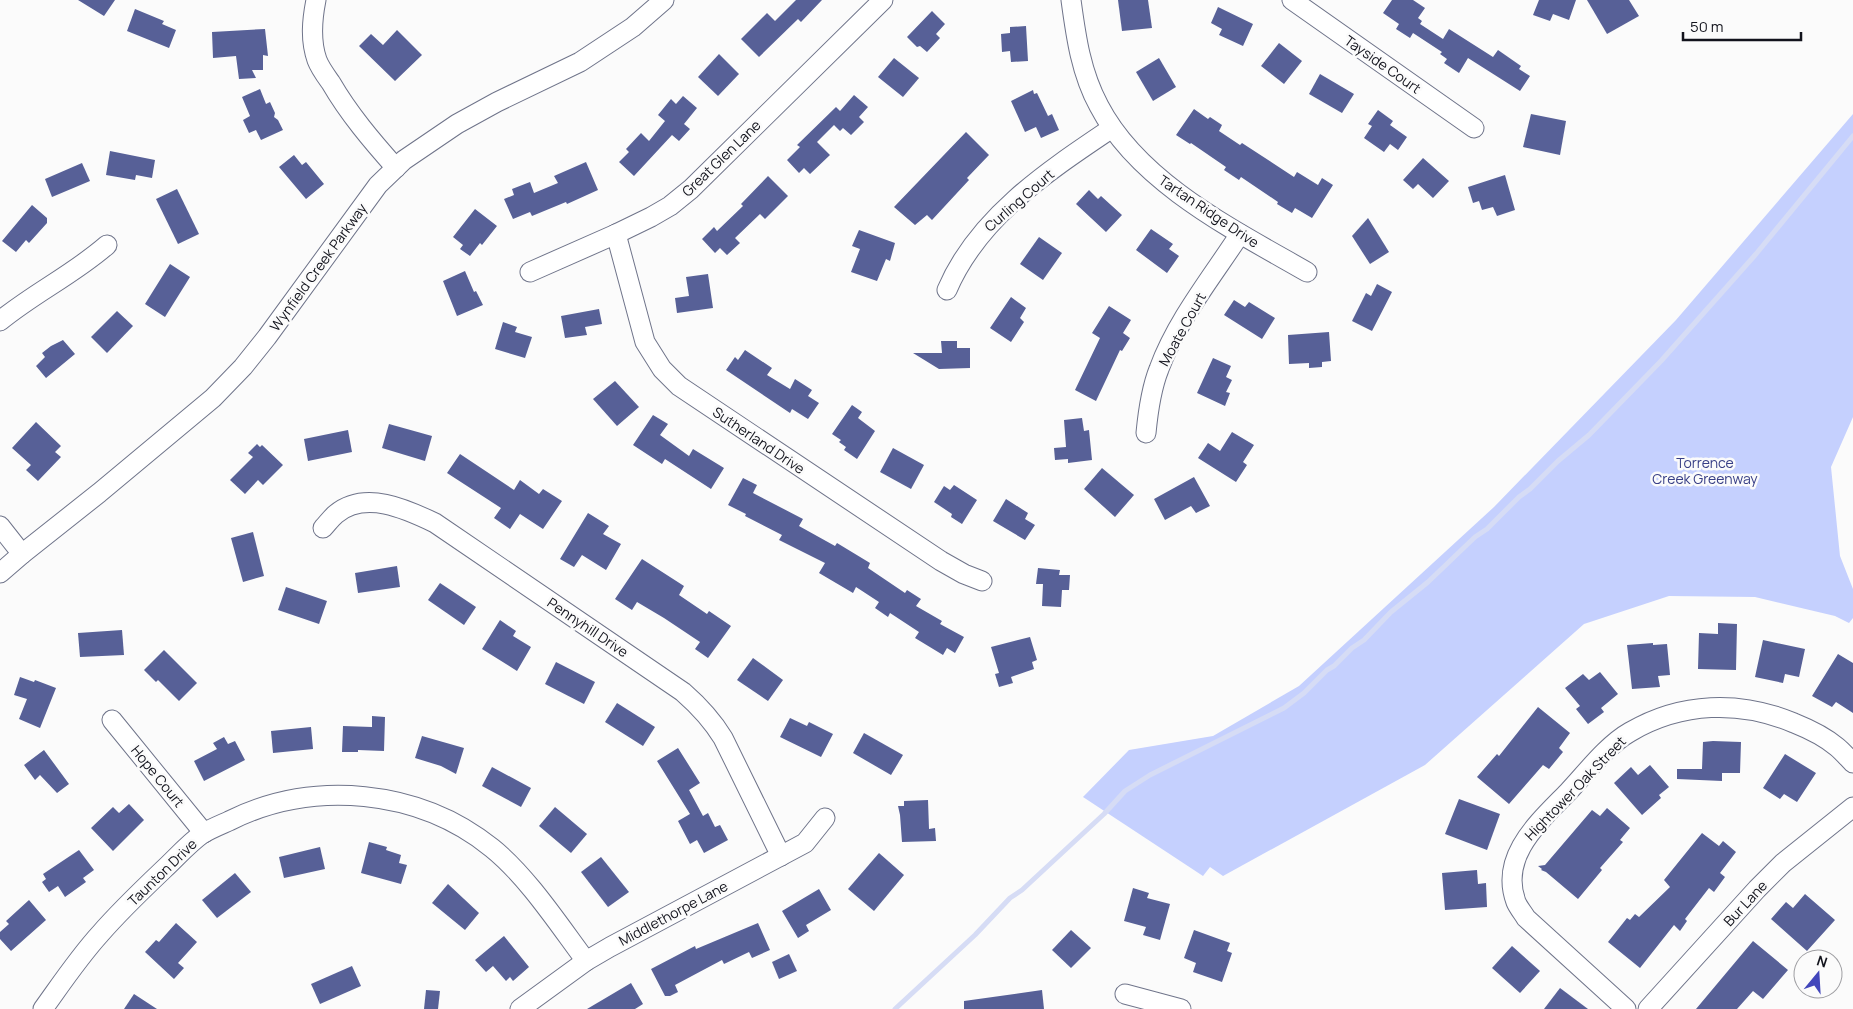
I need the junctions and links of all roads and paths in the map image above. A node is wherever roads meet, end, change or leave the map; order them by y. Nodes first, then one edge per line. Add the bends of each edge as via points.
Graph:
1 (312, 0) edge
2 (316, 0) edge
3 (664, 0) edge
4 (883, 0) edge
5 (1071, 0) edge
6 (1292, 0) edge
7 (1112, 128) junction
8 (1474, 128) dead end
9 (396, 168) junction
10 (616, 234) junction
11 (1240, 234) junction
12 (107, 245) dead end
13 (530, 272) dead end
14 (1307, 272) dead end
15 (947, 290) dead end
16 (0, 321) edge
17 (1146, 433) dead end
18 (0, 526) edge
19 (323, 528) dead end
20 (22, 554) junction
21 (0, 573) edge
22 (982, 581) dead end
23 (112, 720) dead end
24 (1853, 763) edge
25 (1853, 807) edge
26 (825, 818) dead end
27 (204, 833) junction
28 (782, 856) junction
29 (586, 961) junction
30 (1125, 994) dead end
31 (43, 1009) edge
32 (520, 1009) edge
33 (1181, 1009) edge
34 (1626, 1009) edge
35 (1648, 1009) edge

1 - 2 street
2 - 9 street via 312,36 317,61 369,138
3 - 9 street, Wynfield Creek Parkway via 608,45 557,75 457,124
4 - 10 street, Great Glen Lane via 691,189 670,206
5 - 7 street, Tartan Ridge Drive via 1077,48 1098,105
6 - 8 street, Tayside Court
7 - 11 street, Tartan Ridge Drive via 1155,175
7 - 15 street, Curling Court via 1027,189 991,222 955,271
9 - 20 street, Wynfield Creek Parkway via 378,185 243,368 213,398
10 - 13 street, Great Glen Lane
10 - 22 street, Sutherland Drive via 645,342 662,370 679,386 941,561
11 - 14 street, Tartan Ridge Drive
11 - 17 street, Moate Court via 1181,324 1159,369
12 - 16 street
18 - 20 street
19 - 28 street, Pennyhill Drive via 345,508 360,504 394,506 412,512 443,529 683,692 715,724
20 - 21 street, Wynfield Creek Parkway
23 - 27 street, Hope Court
24 - 34 street, Hightower Oak Street via 1812,730 1781,717 1753,709 1689,709 1656,719 1629,733 1606,752 1536,825 1514,861 1512,882 1516,902 1526,918
25 - 35 street, Bur Lane via 1783,863
26 - 28 street, Middlethorpe Lane via 805,842
27 - 29 street, Taunton Drive via 270,804 326,795 386,800 426,811 493,848 515,869
27 - 31 street, Taunton Drive via 99,934
28 - 29 street, Middlethorpe Lane
29 - 32 street, Middlethorpe Lane
30 - 33 street

